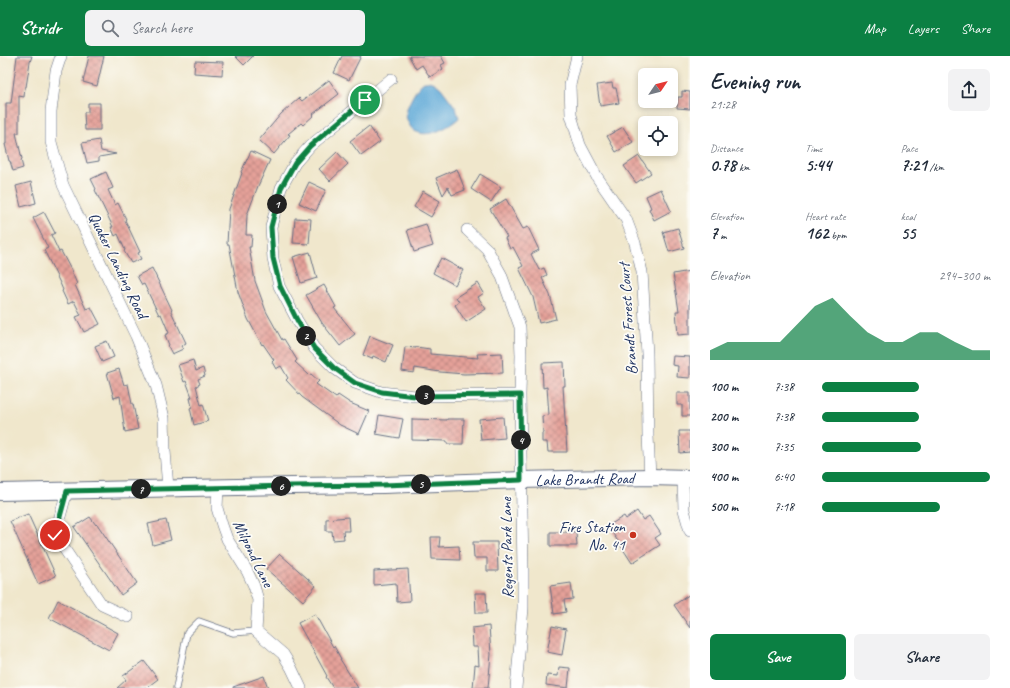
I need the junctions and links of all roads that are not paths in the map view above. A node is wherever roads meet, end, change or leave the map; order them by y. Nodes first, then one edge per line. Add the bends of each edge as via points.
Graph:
1 (61, 56) edge
2 (577, 56) edge
3 (391, 79) dead end
4 (467, 230) dead end
5 (520, 395) junction
6 (650, 477) junction
7 (686, 478) edge
8 (521, 480) junction
9 (168, 488) junction
10 (218, 488) junction
11 (67, 491) junction
12 (0, 492) edge
13 (690, 531) edge
14 (128, 617) dead end
15 (256, 631) junction
16 (176, 688) edge
17 (301, 688) edge
18 (516, 688) edge

1 - 9 street, Quaker Landing Road via 56,71 51,111 51,142 63,185 136,336 156,385 164,418
2 - 6 street, Brandt Forest Court via 570,85 571,115 580,145 597,177 626,219 642,272
3 - 5 street via 310,146 295,163 281,188 271,227 273,258 280,286 314,348 334,368 355,383 382,392 415,396
4 - 5 street, Regents Park Lane via 487,249 501,274 520,327
5 - 8 street, Regents Park Lane
6 - 7 street, Lake Brandt Road
6 - 8 street, Lake Brandt Road
7 - 13 street via 684,510
8 - 10 street, Lake Brandt Road
8 - 18 street, Regents Park Lane via 523,608
9 - 10 street, Lake Brandt Road
9 - 11 street, Lake Brandt Road
10 - 15 street, Milpond Lane via 217,508 222,525 227,539 247,570 258,600
11 - 12 street, Lake Brandt Road
11 - 14 street via 55,535 102,605
15 - 16 lane via 233,633 199,621 187,633
15 - 17 street via 283,654

